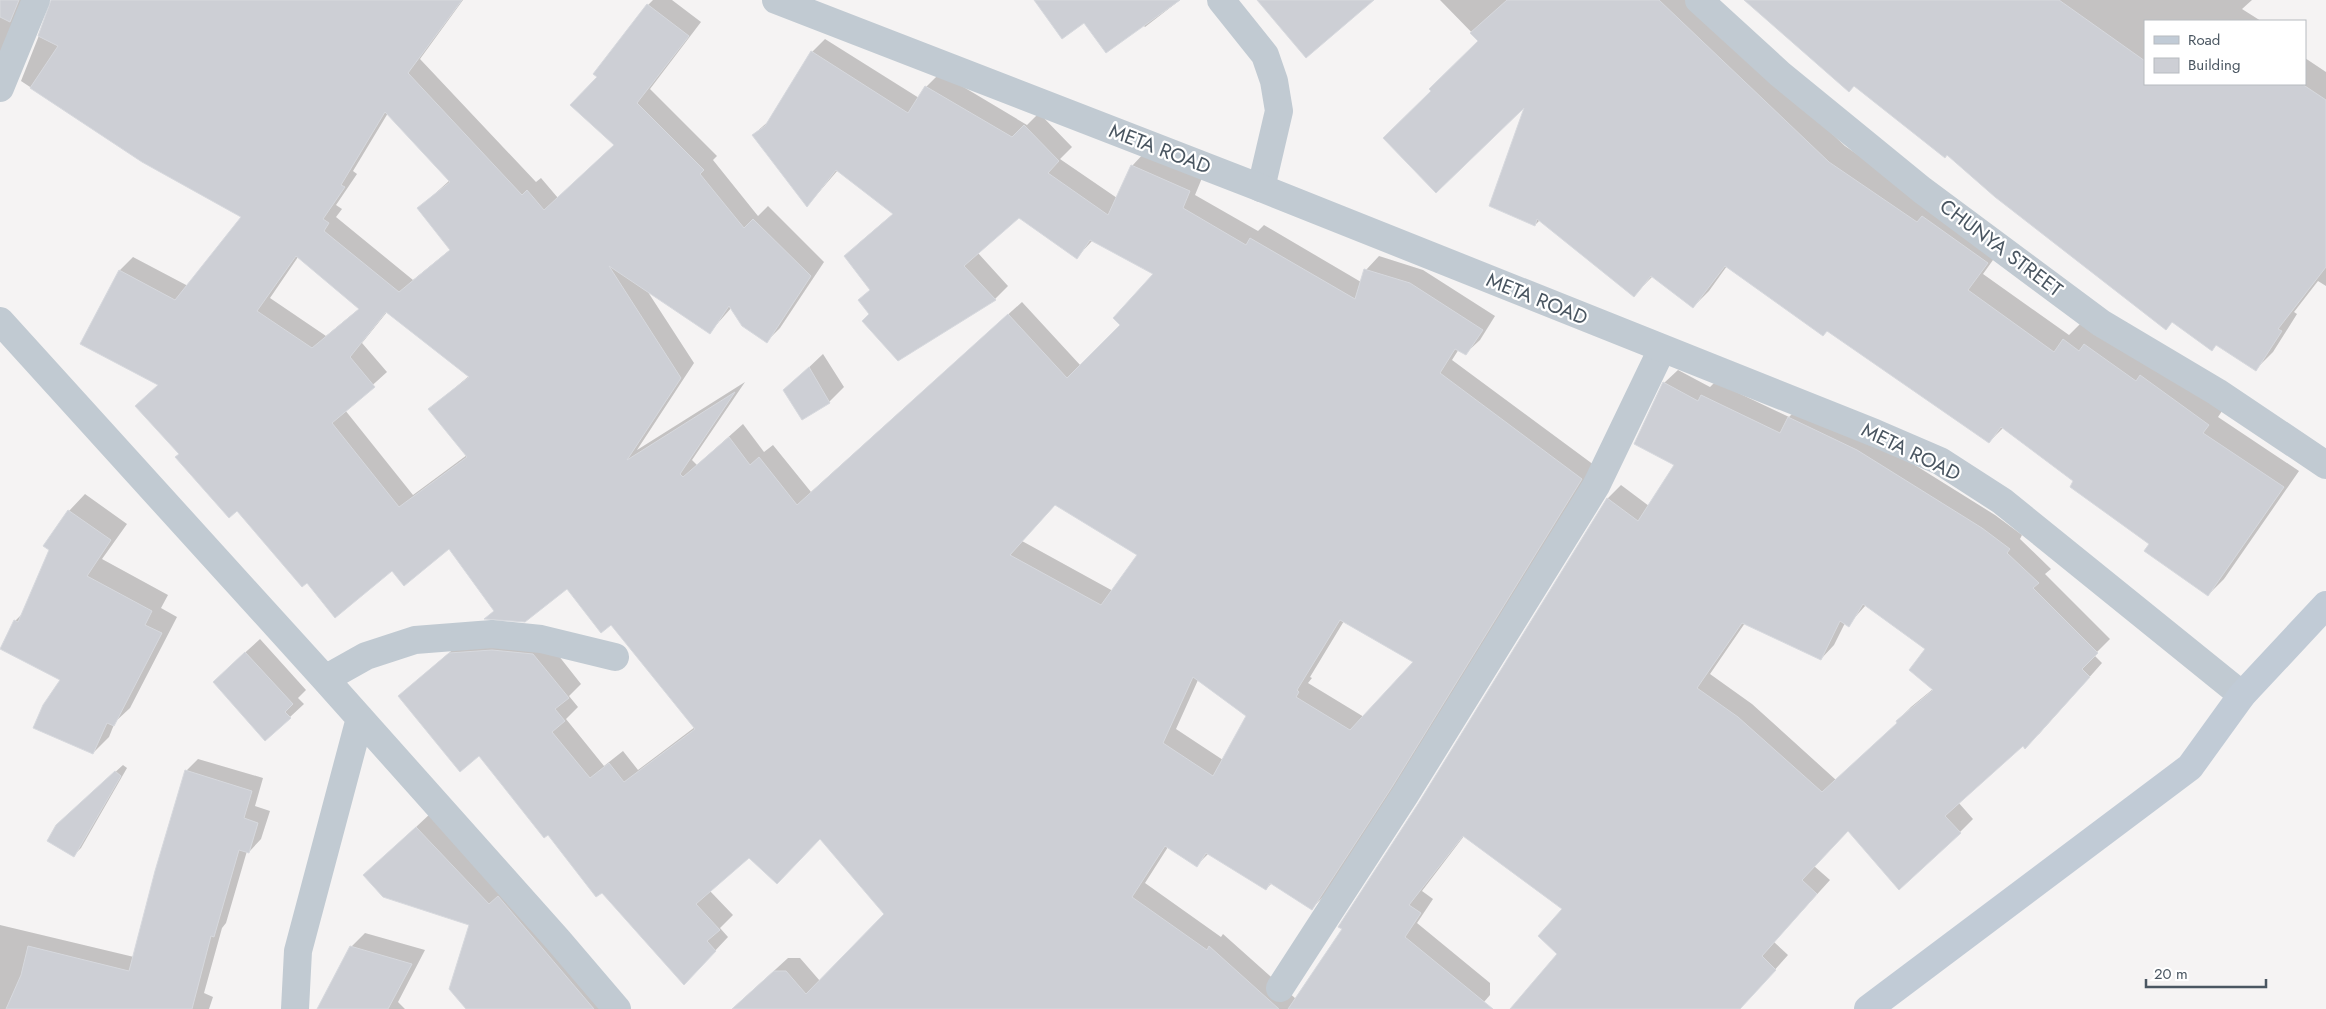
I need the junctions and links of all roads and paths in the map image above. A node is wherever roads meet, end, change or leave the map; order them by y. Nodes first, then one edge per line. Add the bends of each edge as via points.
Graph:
1 (36, 0) edge
2 (776, 0) edge
3 (1221, 0) edge
4 (1699, 0) edge
5 (0, 88) edge
6 (1261, 188) junction
7 (0, 320) edge
8 (1662, 349) junction
9 (2326, 465) edge
10 (2326, 605) edge
11 (615, 657) dead end
12 (325, 679) junction
13 (2242, 695) junction
14 (360, 718) junction
15 (1280, 988) dead end
16 (295, 1009) edge
17 (617, 1009) edge
18 (1868, 1009) edge

1 - 5 street
2 - 6 street, META ROAD
3 - 6 street via 1265,55 1274,81 1279,111
4 - 9 street, CHUNYA STREET via 1780,74 1914,184 2101,323 2217,392
6 - 8 street, META ROAD
7 - 12 street
8 - 13 street, META ROAD via 1940,461 2002,500
8 - 15 street via 1596,486
10 - 13 main road
11 - 12 street via 541,639 492,634 415,640 366,656
12 - 14 street
13 - 18 main road via 2190,767
14 - 16 street via 298,951
14 - 17 street

